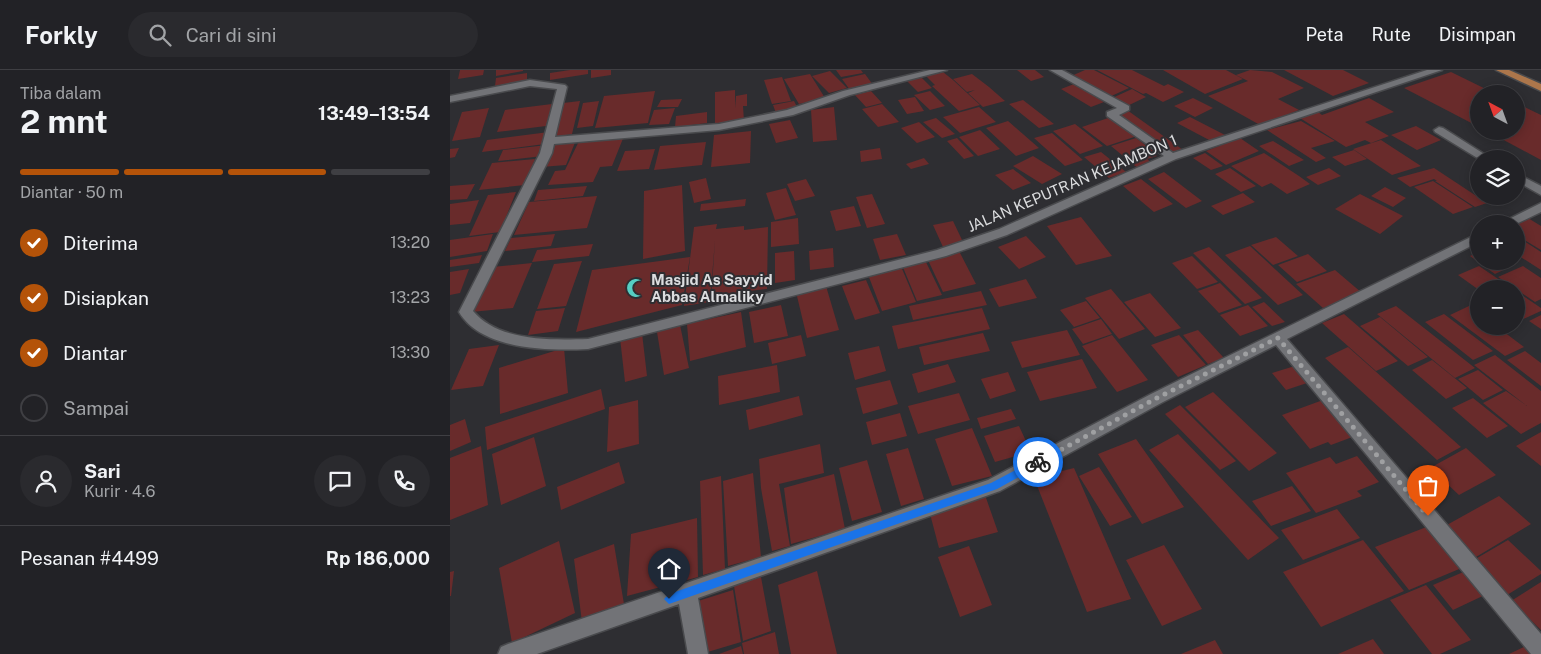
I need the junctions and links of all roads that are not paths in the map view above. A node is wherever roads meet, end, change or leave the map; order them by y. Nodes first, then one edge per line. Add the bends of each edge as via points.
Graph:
1 (530, 70) edge
2 (942, 70) edge
3 (1055, 70) edge
4 (1437, 70) edge
5 (1501, 70) edge
6 (530, 83) junction
7 (1541, 88) edge
8 (450, 99) edge
9 (1439, 130) dead end
10 (549, 141) junction
11 (1472, 150) edge
12 (1172, 157) junction
13 (1525, 181) edge
14 (1541, 191) edge
15 (1541, 207) edge
16 (1524, 215) edge
17 (1470, 242) edge
18 (1278, 338) junction
19 (687, 592) junction
20 (1541, 650) edge
21 (508, 654) edge
22 (698, 654) edge

1 - 6 street
2 - 10 street via 847,93 789,113 719,126
3 - 12 street via 1124,108 1111,114
4 - 12 street, JALAN KEPUTRAN KEJAMBON 1
5 - 7 main road
6 - 8 street
6 - 10 street, JALAN KEPUTRAN KEJAMBON 1 via 561,92
9 - 11 street
10 - 12 street, JALAN KEPUTRAN KEJAMBON 1 via 546,153 466,312 476,326 514,339 560,346 588,344 941,253 1003,232
13 - 14 street
15 - 16 street
17 - 18 street
18 - 19 street via 1157,398 994,486
18 - 20 street
19 - 21 street
19 - 22 street

